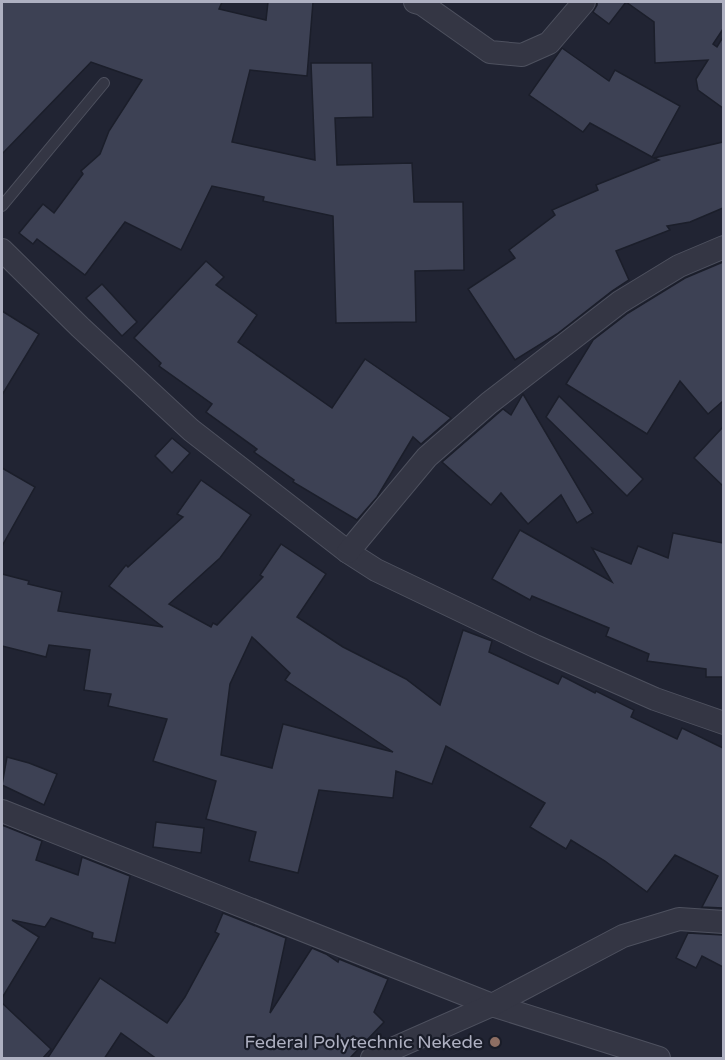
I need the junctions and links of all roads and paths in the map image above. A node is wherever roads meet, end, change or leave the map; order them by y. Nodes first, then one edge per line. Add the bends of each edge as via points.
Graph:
1 (415, 2) edge
2 (584, 2) edge
3 (104, 83) dead end
4 (2, 206) edge
5 (723, 247) edge
6 (2, 249) edge
7 (348, 552) junction
8 (723, 723) edge
9 (2, 811) edge
10 (723, 922) edge
11 (492, 1005) junction
12 (372, 1059) edge
13 (659, 1059) edge

1 - 2 street via 490,52 522,55 549,43
3 - 4 lane
5 - 7 street via 679,266 620,302 489,403 427,457
6 - 7 street via 191,430
7 - 8 street via 376,570 535,646 655,699
9 - 11 street
10 - 11 street via 679,919 623,936
11 - 12 street
11 - 13 street

